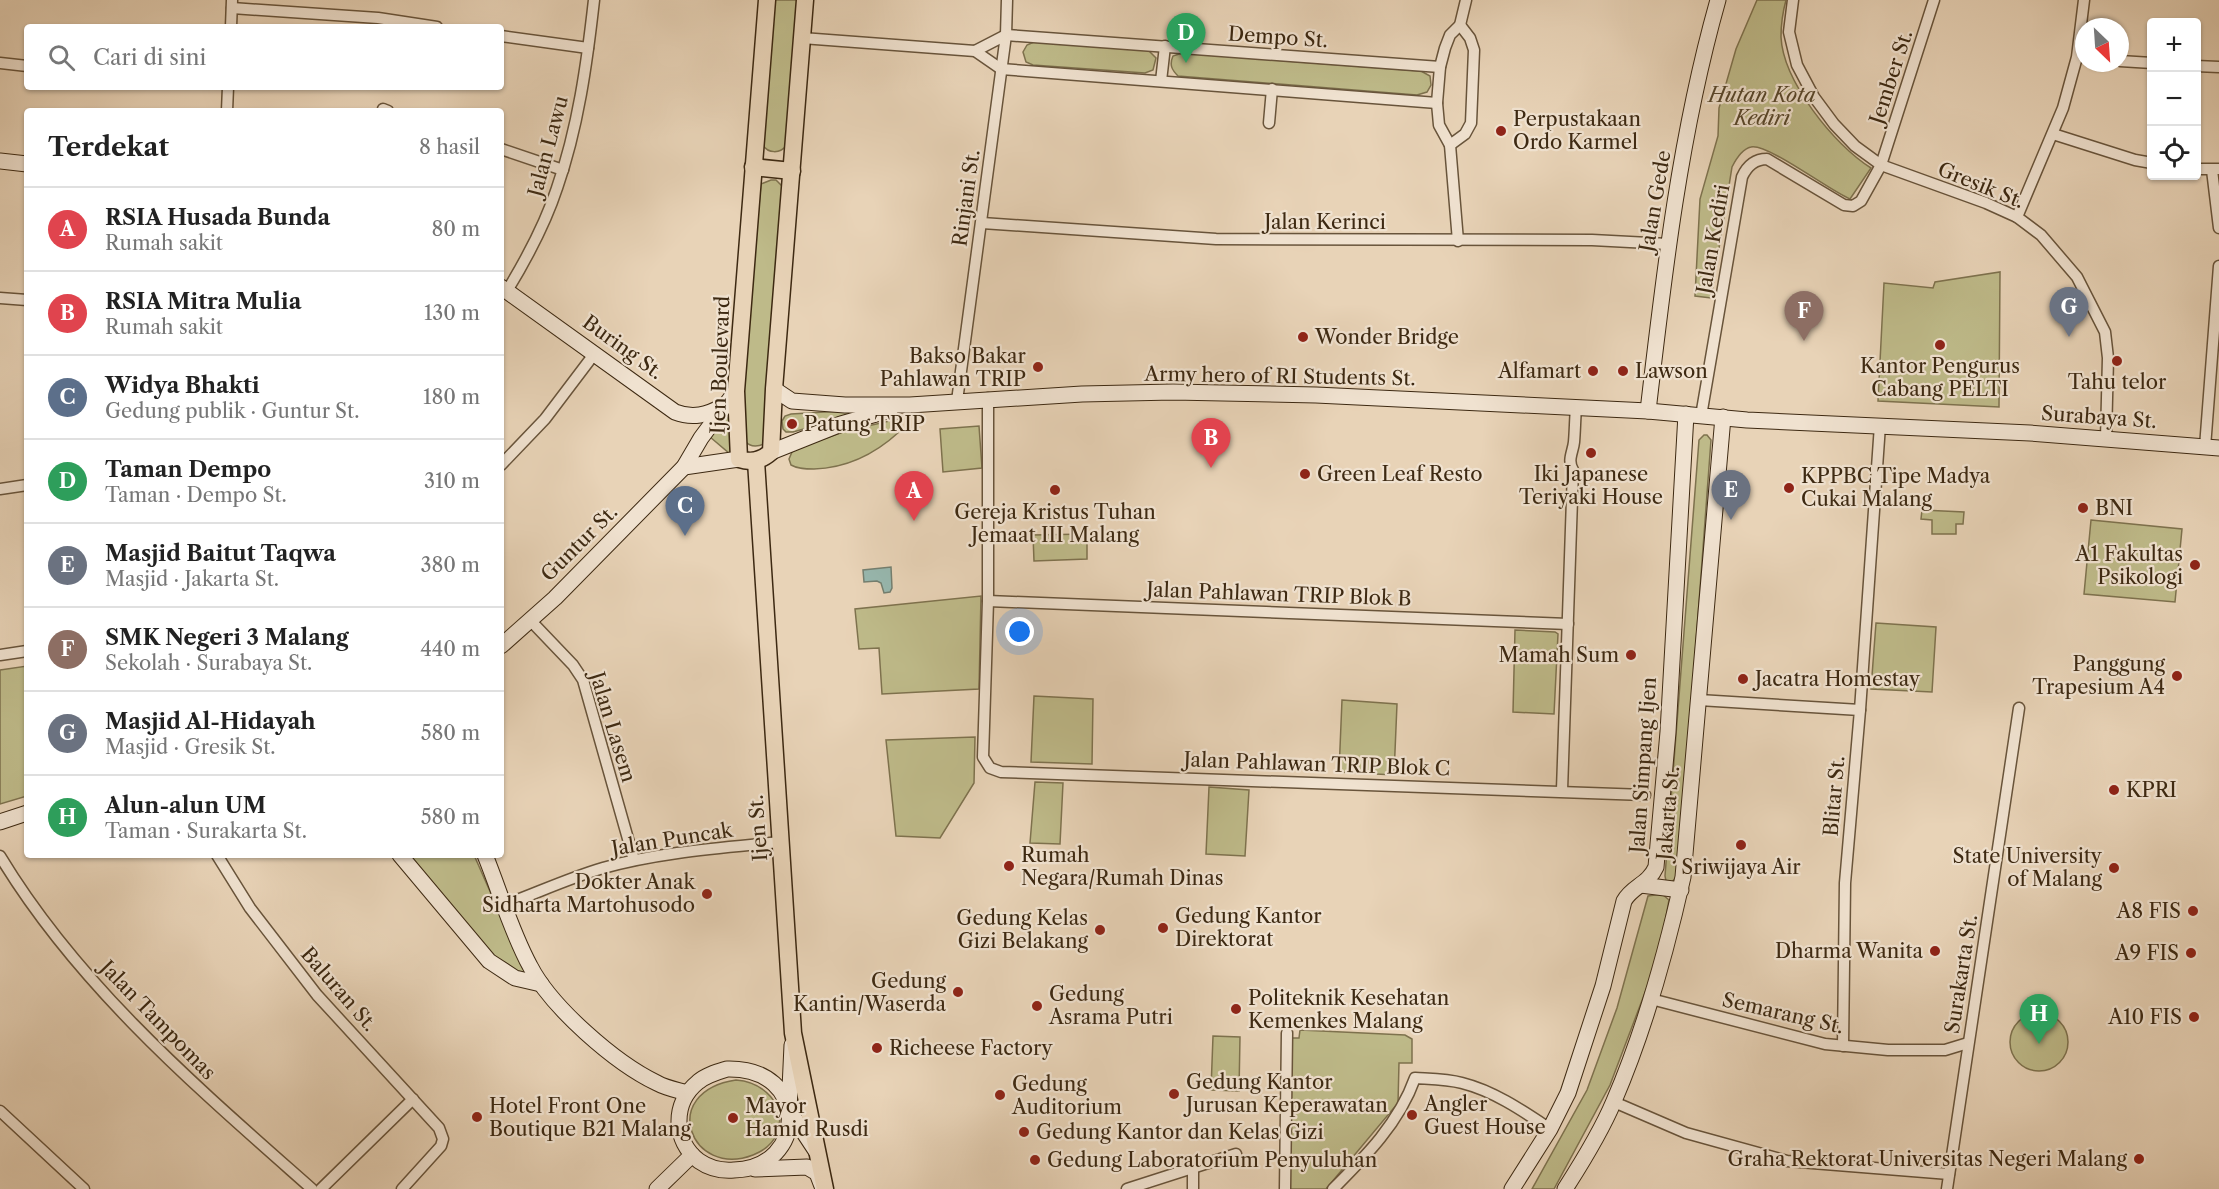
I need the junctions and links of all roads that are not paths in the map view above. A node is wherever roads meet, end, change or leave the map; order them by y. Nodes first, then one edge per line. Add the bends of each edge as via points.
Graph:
1 (594, 0) edge
2 (767, 0) edge
3 (805, 0) edge
4 (1006, 0) edge
5 (1466, 0) edge
6 (1718, 0) edge
7 (1793, 0) edge
8 (1934, 0) edge
9 (2084, 0) edge
10 (232, 4) edge
11 (2083, 18) edge
12 (231, 24) edge
13 (417, 24) edge
14 (1460, 25) junction
15 (1006, 35) junction
16 (504, 36) edge
17 (802, 38) junction
18 (1165, 46) junction
19 (588, 48) junction
20 (975, 51) junction
21 (2129, 62) edge
22 (0, 63) edge
23 (2147, 63) edge
24 (24, 66) edge
25 (2201, 66) edge
26 (1440, 67) junction
27 (2219, 67) edge
28 (1001, 69) junction
29 (2075, 72) edge
30 (1161, 81) junction
31 (1272, 89) junction
32 (228, 90) edge
33 (1437, 103) junction
34 (227, 108) edge
35 (1269, 123) dead end
36 (2053, 134) junction
37 (1450, 145) junction
38 (504, 150) edge
39 (0, 161) edge
40 (2147, 162) edge
41 (24, 164) edge
42 (1881, 165) junction
43 (753, 167) junction
44 (562, 170) junction
45 (2215, 170) edge
46 (792, 171) junction
47 (2017, 217) junction
48 (981, 223) junction
49 (2219, 228) edge
50 (1458, 241) junction
51 (1668, 244) junction
52 (2219, 266) edge
53 (504, 289) edge
54 (0, 298) edge
55 (24, 300) edge
56 (595, 353) junction
57 (774, 389) junction
58 (736, 391) junction
59 (988, 398) junction
60 (957, 401) junction
61 (726, 404) junction
62 (910, 405) junction
63 (1576, 408) junction
64 (1648, 411) junction
65 (1693, 415) junction
66 (1723, 417) junction
67 (1880, 425) junction
68 (2106, 438) junction
69 (2212, 448) edge
70 (771, 452) junction
71 (739, 459) junction
72 (756, 461) junction
73 (504, 462) edge
74 (684, 467) junction
75 (24, 485) edge
76 (0, 489) edge
77 (988, 601) junction
78 (530, 621) junction
79 (1568, 624) junction
80 (504, 643) edge
81 (24, 651) edge
82 (0, 655) edge
83 (1699, 700) junction
84 (2019, 708) dead end
85 (1860, 710) junction
86 (1562, 790) junction
87 (1645, 795) dead end
88 (24, 814) edge
89 (0, 822) edge
90 (780, 842) junction
91 (0, 856) edge
92 (219, 858) edge
93 (403, 858) edge
94 (486, 858) edge
95 (634, 860) junction
96 (1641, 885) junction
97 (1681, 890) junction
98 (504, 905) junction
99 (541, 984) junction
100 (1651, 999) junction
101 (793, 1033) junction
102 (1287, 1033) dead end
103 (1968, 1043) junction
104 (1843, 1046) junction
105 (1945, 1050) junction
106 (1966, 1060) junction
107 (687, 1094) junction
108 (413, 1099) junction
109 (1614, 1102) junction
110 (789, 1110) junction
111 (0, 1111) edge
112 (1550, 1129) junction
113 (1236, 1154) dead end
114 (692, 1155) junction
115 (818, 1155) junction
116 (1193, 1168) junction
117 (744, 1169) junction
118 (1949, 1174) junction
119 (1163, 1184) edge
120 (407, 1187) edge
121 (84, 1189) edge
122 (312, 1189) edge
123 (321, 1189) edge
124 (657, 1189) edge
125 (824, 1189) edge
126 (1127, 1189) edge
127 (1193, 1189) edge
128 (1285, 1189) edge
129 (1333, 1189) edge
130 (1512, 1189) edge
131 (1565, 1189) edge
132 (1947, 1189) edge

1 - 19 street, Jalan Lawu
2 - 43 main road, Ijen Boulevard
3 - 17 main road
4 - 15 street, Rinjani St.
5 - 14 street
6 - 51 main road, Jalan Gede via 1689,124
7 - 42 street, Gresik St. via 1791,44 1808,86 1834,124
8 - 42 street, Jember St.
9 - 11 street
10 - 12 street
10 - 13 street
14 - 26 street via 1450,35
14 - 37 street via 1473,50 1471,123 1466,134
15 - 18 street, Dempo St.
15 - 20 street
15 - 28 street, Rinjani St.
16 - 19 street
17 - 20 street
17 - 46 main road
18 - 26 street, Dempo St.
18 - 30 street
19 - 44 street, Jalan Lawu
20 - 28 street
21 - 23 street
22 - 24 street
25 - 27 street
26 - 33 street
28 - 30 street
28 - 48 street, Rinjani St.
29 - 36 street
30 - 31 street
31 - 33 street
31 - 35 street
32 - 34 street
33 - 37 street via 1438,125
36 - 40 street
36 - 47 street
37 - 50 street
38 - 44 street
39 - 41 main road
42 - 47 street, Gresik St.
42 - 65 street, Jalan Kediri via 1861,201 1849,206 1767,159 1755,161 1746,170
43 - 46 main road
43 - 58 main road, Ijen Boulevard
44 - 53 street, Jalan Lawu via 526,259
45 - 49 street
46 - 57 main road
47 - 68 street, Gresik St. via 2041,235 2077,277 2105,332
48 - 50 street, Jalan Kerinci via 1216,239
48 - 60 street, Rinjani St.
50 - 51 street, Jalan Kerinci
51 - 64 main road, Jalan Gede
52 - 69 street
53 - 56 main road, Buring St.
54 - 55 street
56 - 61 main road, Buring St. via 675,412 697,416
56 - 73 street via 545,419
57 - 62 main road via 792,400 812,404
57 - 70 main road
58 - 61 main road, Guntur St.
58 - 71 main road, Ijen Boulevard
59 - 60 main road, Army hero of RI Students St.
59 - 63 main road, Army hero of RI Students St. via 1261,393
59 - 77 street
60 - 62 main road, Army hero of RI Students St.
61 - 74 main road, Guntur St.
62 - 70 main road via 841,424
63 - 64 main road, Army hero of RI Students St.
63 - 79 street via 1577,467 1573,470
64 - 65 main road, Army hero of RI Students St.
65 - 66 main road, Surabaya St.
65 - 96 main road, Jalan Simpang Ijen via 1658,852 1651,878
66 - 67 main road, Surabaya St.
66 - 83 main road, Jakarta St.
67 - 68 main road, Surabaya St.
67 - 85 street, Blitar St.
68 - 69 main road, Surabaya St.
70 - 72 main road
71 - 72 main road, Ijen Boulevard
71 - 74 main road
72 - 90 main road, Ijen St.
74 - 78 main road, Guntur St.
75 - 76 street
77 - 79 street, Jalan Pahlawan TRIP Blok B
77 - 86 street, Jalan Pahlawan TRIP Blok C via 983,757 990,768 1002,772
78 - 80 main road, Guntur St.
78 - 95 street, Jalan Lasem via 583,680
79 - 86 street
81 - 82 street
83 - 85 street
83 - 97 main road, Jakarta St.
84 - 103 street, Surakarta St.
85 - 104 street, Blitar St. via 1844,891
86 - 87 street, Jalan Pahlawan TRIP Blok C
88 - 89 main road
90 - 95 street, Jalan Puncak
90 - 101 main road, Ijen St.
91 - 122 street, Jalan Tampomas via 28,900 114,1004 193,1083
92 - 108 street, Baluran St. via 250,908 317,995
93 - 99 main road via 489,961 515,978
94 - 98 main road
95 - 98 street, Jalan Puncak
96 - 97 main road
96 - 112 main road, Jalan Simpang Ijen via 1629,892 1624,901 1603,986 1568,1093
97 - 100 main road, Jakarta St.
98 - 99 main road
99 - 107 main road via 581,1028 628,1066 656,1083
100 - 104 street, Semarang St. via 1798,1039
100 - 109 main road, Jakarta St.
101 - 110 main road
101 - 115 main road, Ijen St.
102 - 128 street
103 - 105 street
103 - 106 street, Surakarta St.
104 - 105 street, Semarang St.
105 - 106 street
106 - 118 street, Surakarta St.
107 - 110 main road via 712,1074 727,1069 749,1070 773,1082
107 - 114 main road via 678,1125
108 - 120 street, Baluran St. via 439,1128 443,1139
108 - 123 street
109 - 118 street via 1686,1133 1787,1161
109 - 131 main road, Jakarta St.
110 - 115 main road
110 - 117 main road via 788,1133 781,1147 768,1159
111 - 121 street
112 - 129 street via 1479,1088 1461,1082 1415,1078 1394,1121
112 - 130 main road, Jalan Simpang Ijen
113 - 116 street
114 - 117 main road via 723,1170
114 - 124 main road
115 - 125 main road, Ijen St.
116 - 119 street
116 - 127 street
117 - 125 main road via 807,1167 817,1173
118 - 132 street, Surakarta St.
119 - 126 street

